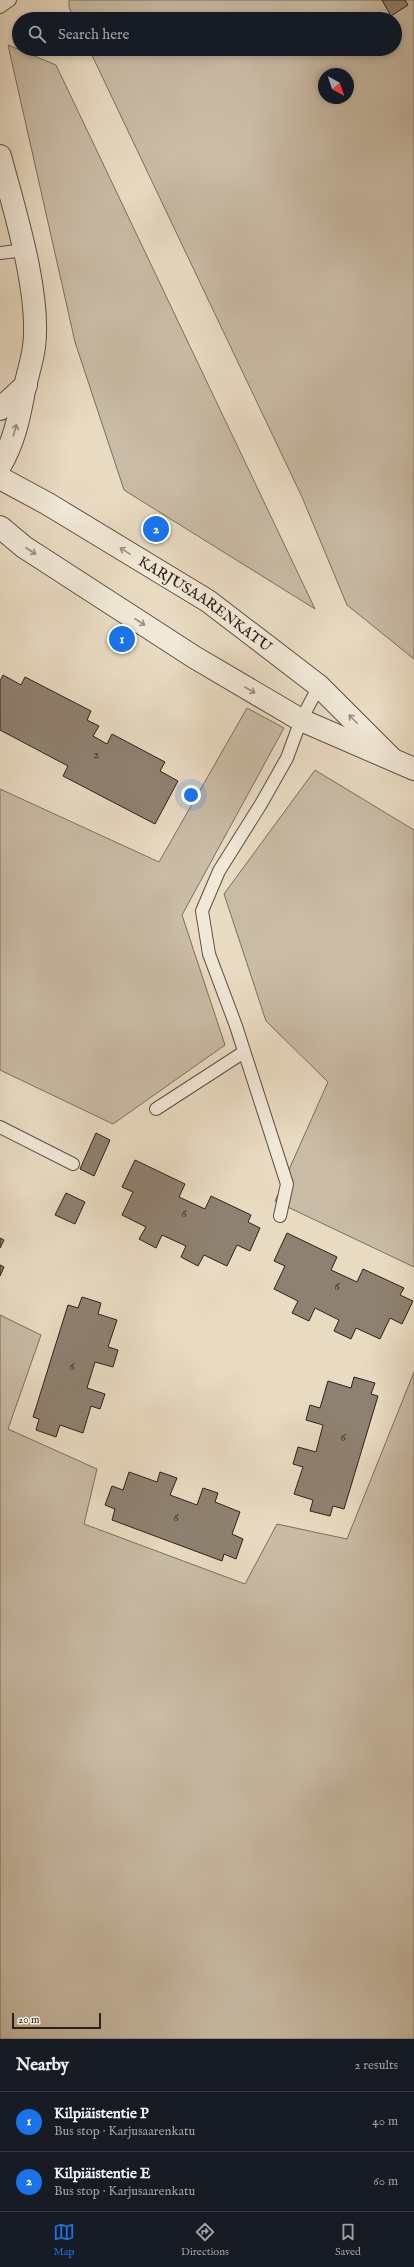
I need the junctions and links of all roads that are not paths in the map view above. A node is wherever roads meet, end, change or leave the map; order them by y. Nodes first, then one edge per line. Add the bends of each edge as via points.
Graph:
1 (10, 0) edge
2 (0, 7) edge
3 (0, 156) edge
4 (24, 250) junction
5 (0, 253) edge
6 (26, 385) junction
7 (0, 410) edge
8 (0, 466) edge
9 (0, 478) edge
10 (0, 527) edge
11 (319, 686) junction
12 (301, 720) junction
13 (390, 757) junction
14 (414, 768) edge
15 (244, 1052) junction
16 (156, 1109) dead end
17 (0, 1127) edge
18 (73, 1164) dead end
19 (280, 1216) dead end

1 - 2 lane
3 - 4 street
4 - 5 lane
4 - 6 street via 34,304 34,346
6 - 7 street
8 -> 6 street via 11,448
11 -> 9 street, KARJUSAARENKATU via 208,601 48,504
10 -> 12 street, KARJUSAARENKATU via 24,547 194,657
11 - 12 lane
13 -> 11 street, KARJUSAARENKATU
12 - 13 street, KARJUSAARENKATU
12 - 15 lane via 287,758 218,871 202,911 209,954
13 - 14 street, KARJUSAARENKATU
15 - 16 lane
15 - 19 lane via 288,1184
17 - 18 lane

